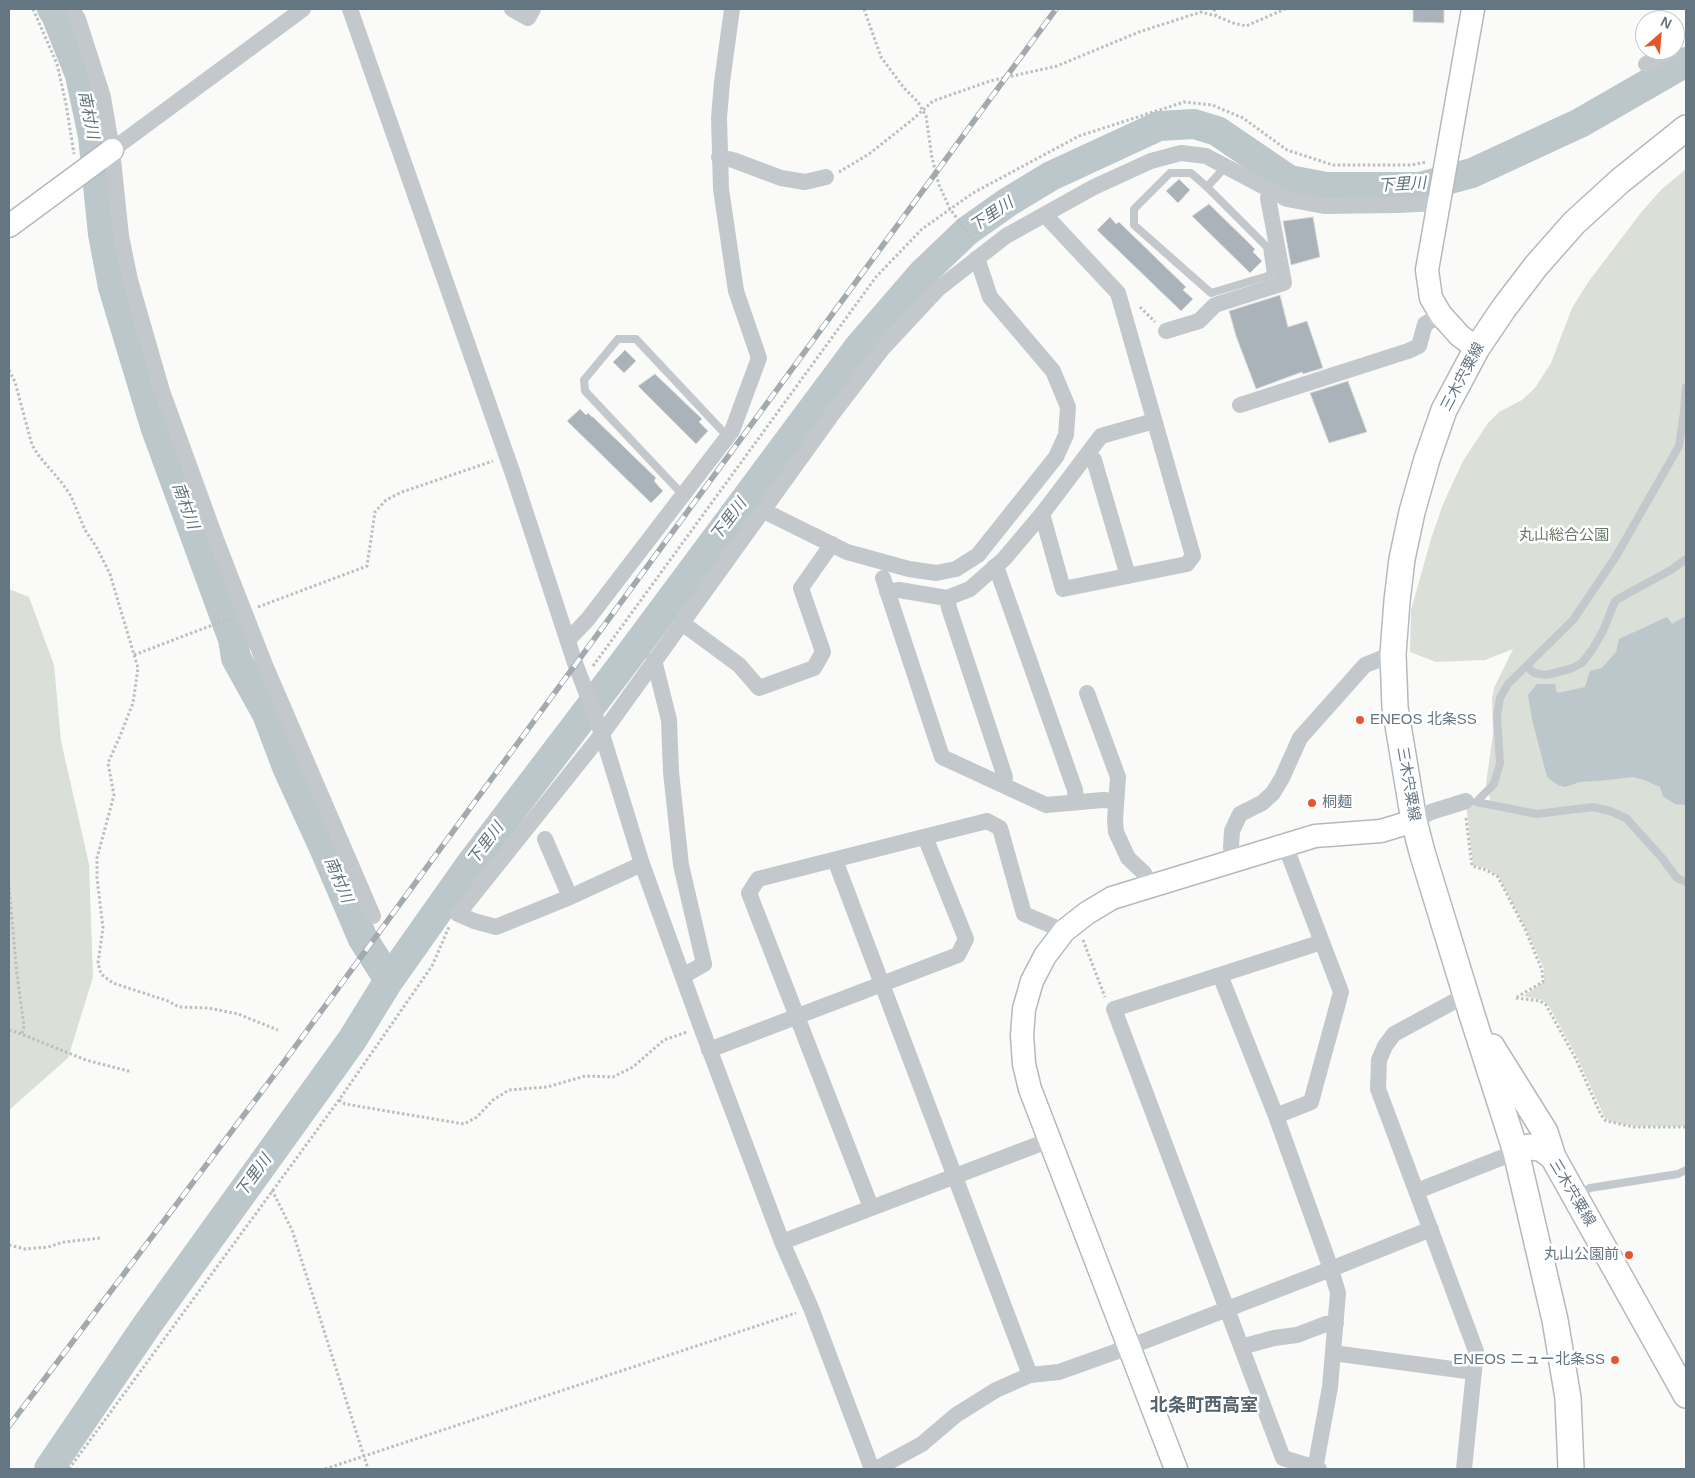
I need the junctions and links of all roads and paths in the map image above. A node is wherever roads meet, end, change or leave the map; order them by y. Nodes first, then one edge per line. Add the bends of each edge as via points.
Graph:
1 (33, 9) edge
2 (72, 9) edge
3 (303, 9) edge
4 (350, 9) edge
5 (512, 9) edge
6 (533, 9) edge
7 (732, 9) edge
8 (864, 9) edge
9 (1214, 9) edge
10 (1285, 9) edge
11 (1473, 9) edge
12 (1216, 16) junction
13 (1653, 60) edge
14 (1646, 64) dead end
15 (922, 110) junction
16 (1686, 128) edge
17 (112, 150) junction
18 (719, 157) junction
19 (1447, 157) junction
20 (1226, 166) junction
21 (76, 177) junction
22 (826, 178) joint
23 (1207, 187) junction
24 (1271, 190) junction
25 (1439, 203) junction
26 (950, 209) junction
27 (1045, 215) junction
28 (9, 226) edge
29 (981, 256) junction
30 (1119, 295) junction
31 (1441, 315) junction
32 (1166, 331) joint
33 (1477, 348) junction
34 (9, 370) edge
35 (1686, 387) edge
36 (1240, 405) dead end
37 (1154, 420) junction
38 (728, 437) junction
39 (1088, 453) junction
40 (507, 455) junction
41 (683, 495) junction
42 (764, 511) junction
43 (1042, 514) junction
44 (832, 544) junction
45 (1686, 559) edge
46 (994, 567) junction
47 (1128, 576) junction
48 (948, 598) junction
49 (246, 612) junction
50 (682, 623) junction
51 (568, 640) junction
52 (1393, 654) junction
53 (134, 655) junction
54 (654, 660) junction
55 (1527, 666) junction
56 (583, 683) junction
57 (1086, 693) dead end
58 (600, 730) junction
59 (1003, 785) junction
60 (1116, 801) junction
61 (1076, 802) junction
62 (1470, 802) junction
63 (1414, 821) junction
64 (925, 837) junction
65 (545, 839) dead end
66 (1285, 845) junction
67 (835, 860) junction
68 (1234, 860) junction
69 (642, 864) junction
70 (1686, 882) edge
71 (9, 886) edge
72 (1150, 887) junction
73 (570, 897) junction
74 (10, 899) edge
75 (458, 914) junction
76 (373, 916) dead end
77 (1070, 926) junction
78 (1322, 942) junction
79 (1220, 975) junction
80 (682, 976) junction
81 (883, 984) junction
82 (1469, 1005) junction
83 (1114, 1009) junction
84 (797, 1016) junction
85 (701, 1027) junction
86 (9, 1030) edge
87 (278, 1030) dead end
88 (22, 1034) junction
89 (709, 1050) junction
90 (132, 1072) dead end
91 (339, 1100) junction
92 (1276, 1116) junction
93 (1686, 1127) edge
94 (1050, 1140) junction
95 (1516, 1152) junction
96 (1553, 1157) junction
97 (1686, 1170) edge
98 (956, 1176) junction
99 (272, 1190) junction
100 (1417, 1191) junction
101 (1575, 1196) junction
102 (871, 1207) junction
103 (1431, 1229) junction
104 (102, 1238) dead end
105 (782, 1242) junction
106 (9, 1245) edge
107 (1331, 1269) junction
108 (811, 1308) junction
109 (1227, 1309) junction
110 (1336, 1323) junction
111 (1129, 1347) junction
112 (1241, 1347) junction
113 (1333, 1353) junction
114 (1474, 1372) junction
115 (1030, 1374) junction
116 (1686, 1395) edge
117 (365, 1457) junction
118 (69, 1469) edge
119 (325, 1469) edge
120 (368, 1469) edge
121 (874, 1469) edge
122 (1176, 1469) edge
123 (1316, 1469) edge
124 (1464, 1469) edge
125 (1571, 1469) edge

1 - 21 path via 57,64 74,150
2 - 17 street via 103,97
3 - 17 street
4 - 40 street
5 - 6 street via 528,18
7 - 18 street via 722,82
8 - 15 path via 881,58
9 - 12 path
10 - 12 path via 1246,26
11 - 19 street
12 - 15 path via 1202,12 1139,32 1057,66 990,81 933,101
13 - 14 street
15 - 22 path via 869,154
15 - 26 path via 926,116 936,173
16 - 33 main road, 三木宍粟線 via 1574,223 1536,266
17 - 21 street
17 - 49 street via 120,236 132,290 162,390
18 - 22 street via 782,178 805,182
18 - 38 street via 736,291 759,358
19 - 25 street
19 - 26 path via 1412,165 1333,165 1287,150 1244,118 1212,105 1184,102 1079,136 973,193
20 - 23 lane
20 - 24 street
20 - 27 street via 1206,156 1182,153 1151,161 1094,187
21 - 28 street
23 - 23 lane via 1191,173 1170,173 1134,209 1134,224 1211,294 1271,275 1267,247
24 - 25 street via 1287,199 1324,206
24 - 32 street via 1268,198 1284,283 1215,305 1199,321
25 - 31 street via 1427,270 1431,298
26 - 29 path
26 - 56 path via 922,230 876,277
27 - 29 street via 1006,236
27 - 30 street
29 - 42 street via 938,289 883,348
29 - 44 street via 990,297 1053,371 1068,408 1066,435 1056,457 978,555 956,569 936,573 909,569 847,552
30 - 32 path via 1126,295
30 - 37 street
31 - 33 street via 1460,336
31 - 36 street via 1425,324 1419,346 1408,351
33 - 52 main road, 三木宍粟線 via 1444,410 1414,503 1402,559
34 - 53 path via 32,445 71,496 85,530 110,574
35 - 55 lane via 1678,446 1615,558 1573,620
37 - 39 street via 1101,436
37 - 47 street via 1193,556 1187,564
38 - 41 street
38 - 41 lane via 636,339 618,339 584,380 585,391
39 - 43 street
39 - 47 street via 1094,460
40 - 49 path via 386,500 375,512 367,566
40 - 51 street
41 - 51 street via 588,619
42 - 44 street
42 - 50 street
43 - 46 street
43 - 47 street via 1063,589
44 - 50 street via 801,588 823,652 814,668 759,688 739,665
45 - 55 lane via 1615,602 1603,631 1582,663 1546,675 1534,673
46 - 48 street via 970,589
46 - 61 street via 1075,790
48 - 59 street via 1005,777
48 - 59 street via 885,585 942,757
49 - 53 path
49 - 76 street via 265,664
50 - 54 street
51 - 56 street
52 - 63 main road, 三木宍粟線 via 1395,707
52 - 68 street via 1365,665 1300,738 1274,793 1240,814 1232,831
53 - 87 path via 138,668 132,703 108,763 114,795 97,858 103,928 98,964 101,974 113,983 179,1007 238,1014
54 - 58 street
54 - 80 street via 669,720 681,865 704,964
55 - 62 lane via 1508,684 1500,698 1497,716 1500,764 1494,784 1479,799
56 - 58 street
57 - 60 street via 1118,777
58 - 69 street
58 - 75 street
59 - 61 street via 1046,805
60 - 61 street
60 - 72 street via 1116,832 1128,858 1144,874
62 - 63 street via 1431,812
62 - 70 lane via 1537,814 1593,807 1610,810 1626,818 1677,878
62 - 93 path via 1472,866 1498,877 1542,970 1543,982 1516,998 1540,1001 1546,1005 1606,1121 1634,1127
63 - 66 street via 1381,832 1314,836
63 - 82 main road, 三木宍粟線
64 - 67 street
64 - 77 street via 987,821 1000,828 1024,914
64 - 81 street via 966,938 958,955
65 - 73 street
66 - 68 street
66 - 78 street
67 - 81 street
67 - 84 street via 758,879 749,893
68 - 72 street
69 - 73 street
69 - 80 street
71 - 74 path
72 - 77 street via 1112,898
73 - 75 street via 496,927
74 - 88 path via 24,1026
75 - 91 path via 432,966
77 - 83 path via 1105,998
77 - 94 street via 1045,956 1032,981 1024,1009 1024,1064
78 - 79 street
78 - 92 street via 1341,992 1311,1102
79 - 83 street
79 - 92 street
80 - 85 street
81 - 84 street
81 - 98 street
82 - 95 main road, 三木宍粟線
82 - 96 main road via 1545,1132
82 - 100 street via 1394,1034 1379,1060 1378,1089
83 - 109 street
84 - 89 street
84 - 102 street
85 - 89 street
85 - 91 path via 664,1040 633,1068 613,1077 585,1076 547,1087 509,1090 464,1124 345,1104
86 - 88 path
88 - 90 path via 86,1060
89 - 105 street
91 - 99 path
92 - 107 street
94 - 98 street
94 - 111 street
95 - 96 main road, 三木宍粟線 via 1529,1147 1541,1148
95 - 100 street
95 - 125 main road via 1555,1320 1567,1388
96 - 101 main road, 三木宍粟線
97 - 101 lane via 1590,1188
98 - 102 street
98 - 115 street
99 - 117 path via 292,1230
99 - 118 path
100 - 103 street
101 - 116 main road, 三木宍粟線
102 - 105 street
103 - 107 street
103 - 114 street via 1476,1351
104 - 106 path via 48,1247
105 - 108 street
107 - 109 street
107 - 110 street via 1338,1293
108 - 117 path
108 - 121 street
109 - 111 street
109 - 112 street
110 - 112 street
110 - 113 street
111 - 115 street via 1059,1372
111 - 122 street
112 - 123 street via 1283,1458
113 - 114 street
113 - 123 street
114 - 124 street
115 - 121 street via 996,1390 956,1415 922,1444
117 - 119 path
117 - 120 path

